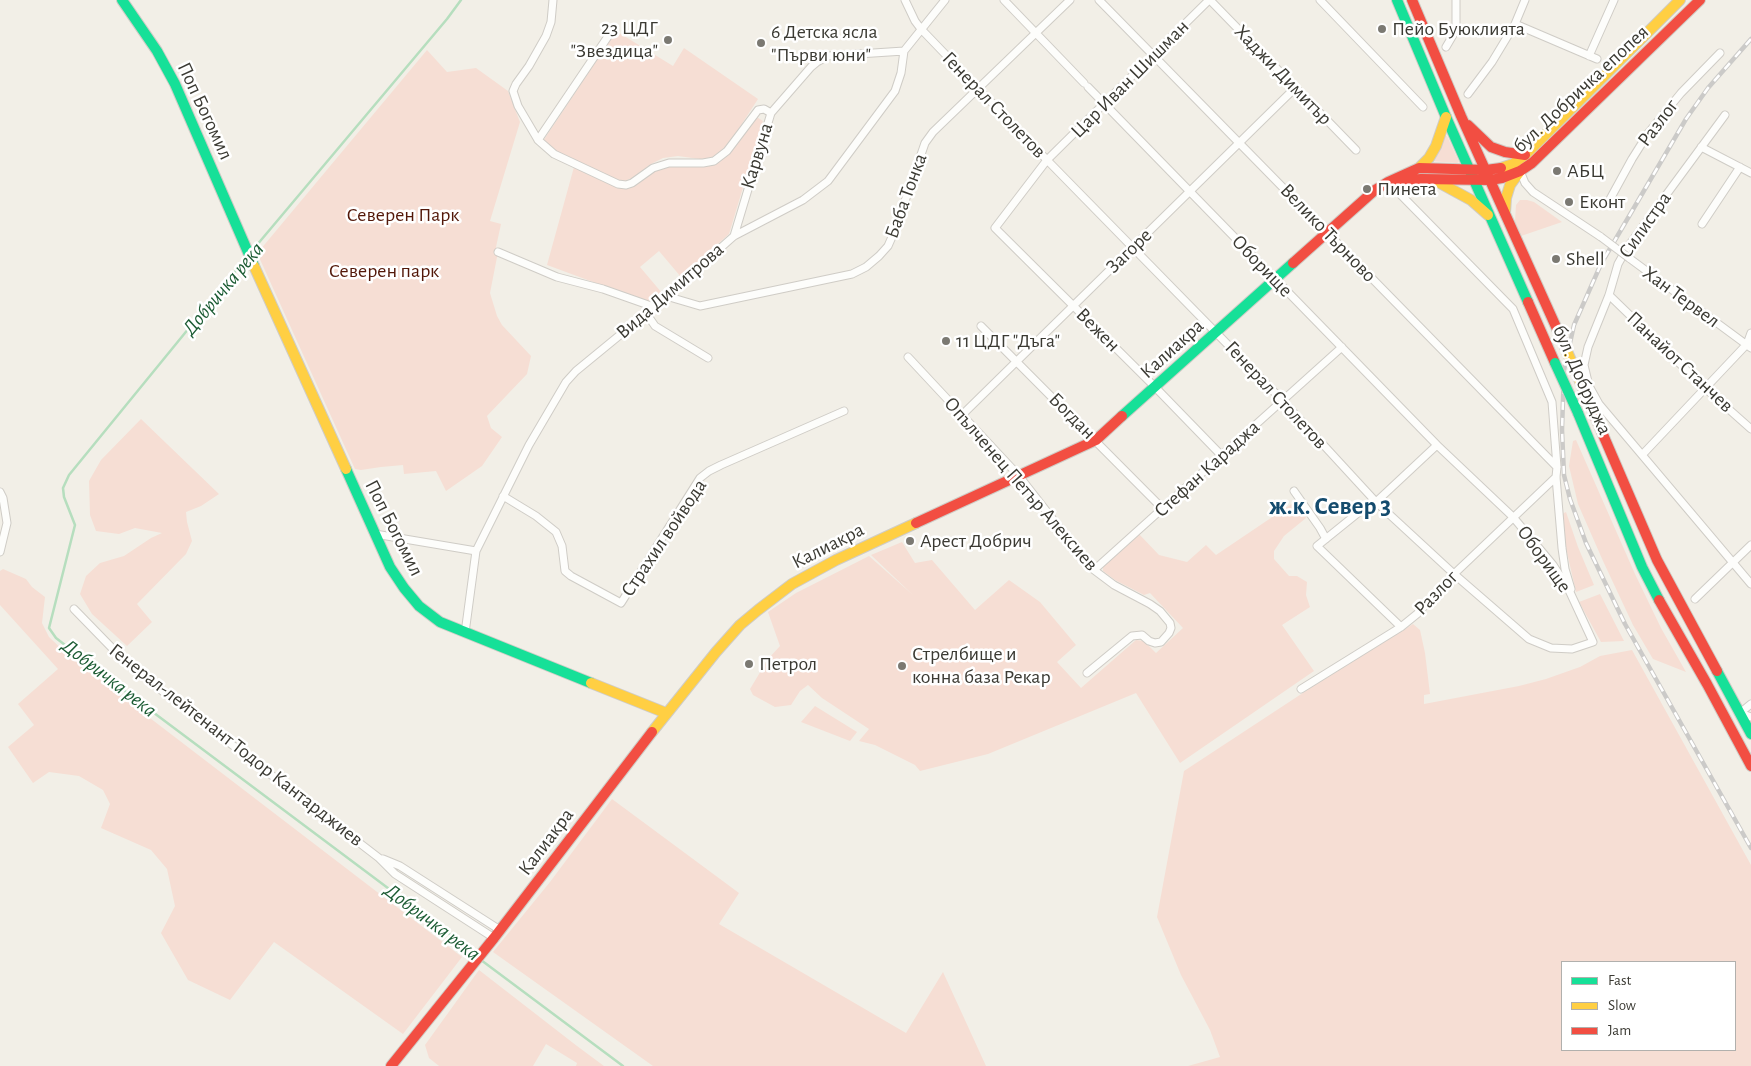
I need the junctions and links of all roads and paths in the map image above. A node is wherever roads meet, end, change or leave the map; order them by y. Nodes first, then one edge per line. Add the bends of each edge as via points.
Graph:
1 (122, 0) edge
2 (554, 0) edge
3 (905, 0) edge
4 (945, 0) edge
5 (1004, 0) edge
6 (1070, 0) edge
7 (1099, 0) edge
8 (1209, 0) edge
9 (1320, 0) edge
10 (1397, 0) edge
11 (1412, 0) edge
12 (1456, 0) edge
13 (1525, 0) edge
14 (1614, 0) edge
15 (1680, 0) edge
16 (1700, 0) edge
17 (1515, 24) junction
18 (613, 29) dead end
19 (921, 29) junction
20 (1036, 33) junction
21 (1446, 47) dead end
22 (904, 51) junction
23 (1720, 53) dead end
24 (1154, 55) junction
25 (1589, 56) junction
26 (1597, 59) dead end
27 (979, 88) junction
28 (1295, 88) junction
29 (1468, 94) dead end
30 (1104, 104) junction
31 (1423, 107) dead end
32 (770, 113) junction
33 (1724, 115) dead end
34 (1461, 116) junction
35 (1446, 117) junction
36 (538, 140) junction
37 (1239, 142) junction
38 (1702, 147) junction
39 (1356, 150) dead end
40 (1525, 155) junction
41 (1047, 160) junction
42 (1740, 167) junction
43 (1419, 168) junction
44 (1520, 171) junction
45 (1751, 173) edge
46 (1488, 175) junction
47 (1473, 176) junction
48 (1433, 179) junction
49 (1388, 182) junction
50 (1190, 192) junction
51 (1400, 194) dead end
52 (1609, 201) dead end
53 (1505, 214) junction
54 (1492, 219) junction
55 (1702, 224) dead end
56 (995, 228) joint
57 (1327, 232) junction
58 (734, 236) junction
59 (1133, 247) junction
60 (498, 252) dead end
61 (1275, 279) junction
62 (1539, 288) junction
63 (1525, 294) junction
64 (1609, 295) junction
65 (666, 296) junction
66 (1074, 305) junction
67 (654, 307) junction
68 (646, 314) junction
69 (982, 326) dead end
70 (1216, 332) junction
71 (1751, 333) edge
72 (1749, 346) edge
73 (1342, 347) junction
74 (908, 357) dead end
75 (708, 358) dead end
76 (1017, 361) junction
77 (1156, 387) junction
78 (1706, 389) junction
79 (1283, 401) junction
80 (1594, 403) junction
81 (844, 411) dead end
82 (962, 415) junction
83 (1751, 429) edge
84 (1096, 440) junction
85 (1437, 445) junction
86 (1221, 455) junction
87 (1642, 455) junction
88 (1557, 467) junction
89 (1019, 476) junction
90 (1556, 477) junction
91 (1294, 491) dead end
92 (0, 492) edge
93 (503, 496) junction
94 (1375, 501) junction
95 (1162, 508) junction
96 (1513, 517) junction
97 (375, 534) junction
98 (1326, 539) junction
99 (1751, 545) edge
100 (476, 551) junction
101 (0, 552) edge
102 (1733, 563) junction
103 (1094, 570) junction
104 (1454, 574) junction
105 (1751, 584) edge
106 (1695, 599) dead end
107 (1574, 601) junction
108 (74, 609) dead end
109 (1401, 627) junction
110 (465, 633) junction
111 (1594, 642) joint
112 (1087, 673) dead end
113 (1301, 689) dead end
114 (1751, 704) edge
115 (666, 713) junction
116 (1740, 713) junction
117 (1751, 717) edge
118 (1751, 734) edge
119 (1751, 766) edge
120 (497, 934) junction
121 (391, 1066) edge

1 - 97 main road, Поп Богомил via 174,82
2 - 36 street via 546,36 513,91
3 - 19 street, Генерал Столетов
4 - 19 street, Вида Димитрова
5 - 20 street, Оборище
6 - 20 street, Баба Тонка
7 - 24 street, Велико Търново
8 - 24 street, Цар Иван Шишман
8 - 28 street, Хаджи Димитър
9 - 31 street
10 - 35 main road, бул. Добруджа
11 - 34 main road, бул. Добруджа
12 - 21 street via 1456,30
13 - 17 street
14 - 25 street
15 - 40 main road, бул. Добричка епопея
16 - 44 main road, бул. Добричка епопея
17 - 25 street
17 - 29 street
18 - 36 street
19 - 22 street, Вида Димитрова
19 - 27 street, Генерал Столетов
20 - 27 street, Баба Тонка
20 - 30 street, Оборище
22 - 32 street, Карвуна via 824,57
22 - 58 street, Вида Димитрова via 895,91 828,181 802,200
23 - 52 street, Разлог via 1649,132
24 - 30 street, Цар Иван Шишман
24 - 37 street, Велико Търново
25 - 26 street
27 - 41 street, Генерал Столетов
27 - 65 street, Баба Тонка via 925,143 888,246 866,266 852,274 700,306
28 - 37 street, Загоре
28 - 39 street, Хаджи Димитър
30 - 41 street, Цар Иван Шишман
30 - 50 street, Оборище
32 - 36 street via 758,110 728,151 714,161 669,162 626,185 554,154
32 - 58 street, Карвуна
33 - 38 street, Силистра
34 - 40 main road via 1491,147
34 - 46 main road, бул. Добруджа
35 - 43 main road via 1436,146
35 - 47 main road, бул. Добруджа
37 - 50 street, Загоре
37 - 57 street, Велико Търново
38 - 42 street
38 - 64 street, Силистра via 1627,248 1618,264
40 - 44 street
40 - 46 main road, бул. Добричка епопея
41 - 56 street, Цар Иван Шишман
41 - 59 street, Генерал Столетов
42 - 45 street
42 - 55 street
43 - 47 main road, Калиакра
43 - 49 main road, Калиакра
44 - 46 main road, бул. Добричка епопея via 1502,178
44 - 53 main road via 1510,185
44 - 72 street, Хан Тервел, bridge via 1525,184 1533,192 1601,237
46 - 47 main road, бул. Добричка епопея
46 - 53 main road, бул. Добруджа
47 - 48 main road
47 - 54 main road, бул. Добруджа
48 - 49 main road
48 - 54 main road via 1471,200
49 - 57 main road, Калиакра
50 - 59 street, Загоре
50 - 61 street, Оборище
51 - 88 street via 1514,309 1552,402
53 - 62 main road, бул. Добруджа
54 - 63 main road, бул. Добруджа
56 - 66 street, Вежен
57 - 61 main road, Калиакра
57 - 88 street, Велико Търново
58 - 65 street, Вида Димитрова
59 - 66 street, Загоре
59 - 70 street, Генерал Столетов
60 - 67 street via 557,277
61 - 70 main road, Калиакра
61 - 73 street, Оборище
62 - 63 main road
62 - 80 main road, бул. Добруджа, bridge
63 - 119 main road, бул. Добруджа, bridge via 1642,567
64 - 78 street, Панайот Станчев
64 - 80 street, Силистра via 1584,365
65 - 67 street, Вида Димитрова
66 - 76 street, Загоре
66 - 77 street, Вежен
67 - 68 street, Вида Димитрова
68 - 75 street via 655,326
68 - 93 street, Вида Димитрова via 566,382
69 - 76 street, Богдан
70 - 77 main road, Калиакра
70 - 79 street, Генерал Столетов
71 - 72 street
72 - 78 street
73 - 79 street, Стефан Караджа
73 - 85 street, Оборище
74 - 82 street, Опълченец Петър Алексиев
76 - 82 street, Загоре
76 - 84 street, Богдан
77 - 84 main road, Калиакра
77 - 86 street, Вежен
78 - 83 street, Панайот Станчев
78 - 87 street
79 - 86 street, Стефан Караджа
79 - 94 street, Генерал Столетов
80 - 87 street, Силистра
80 - 116 main road, бул. Добруджа via 1657,560
81 - 93 street, Страхил войвода via 721,465 700,478 621,603 570,576 565,571 562,546 556,532
82 - 89 street, Опълченец Петър Алексиев
84 - 89 main road, Калиакра
84 - 95 street, Богдан
85 - 94 street
85 - 96 street, Оборище
86 - 95 street, Стефан Караджа
87 - 102 street, Силистра
88 - 90 street
89 - 103 street, Опълченец Петър Алексиев
89 - 115 main road, Калиакра via 836,560 792,584 740,625
90 - 96 street, Разлог
90 - 107 street via 1564,562
91 - 98 street
92 - 101 street via 7,523
93 - 100 street, Вида Димитрова
94 - 98 street
94 - 104 street, Генерал Столетов
95 - 103 street, Стефан Караджа
96 - 104 street, Разлог
96 - 107 street, Оборище via 1553,565
97 - 100 street
97 - 110 main road, Поп Богомил via 390,568 419,606 440,622
98 - 109 street via 1317,546
99 - 102 street
100 - 110 street, Вида Димитрова
102 - 105 street, Силистра
102 - 106 street
103 - 112 street, Опълченец Петър Алексиев via 1160,611 1172,628 1165,638 1156,643 1142,635 1132,636
104 - 109 street, Разлог
104 - 111 street, Генерал Столетов via 1529,639 1551,648 1572,649
107 - 111 street, Оборище
108 - 120 street, Генерал-лейтенант Тодор Кантарджиев via 157,687 379,858 400,866
109 - 113 street, Разлог
110 - 115 main road, Поп Богомил
114 - 116 street
115 - 120 main road, Калиакра
116 - 117 street
116 - 118 main road, бул. Добруджа
120 - 121 main road, Калиакра

